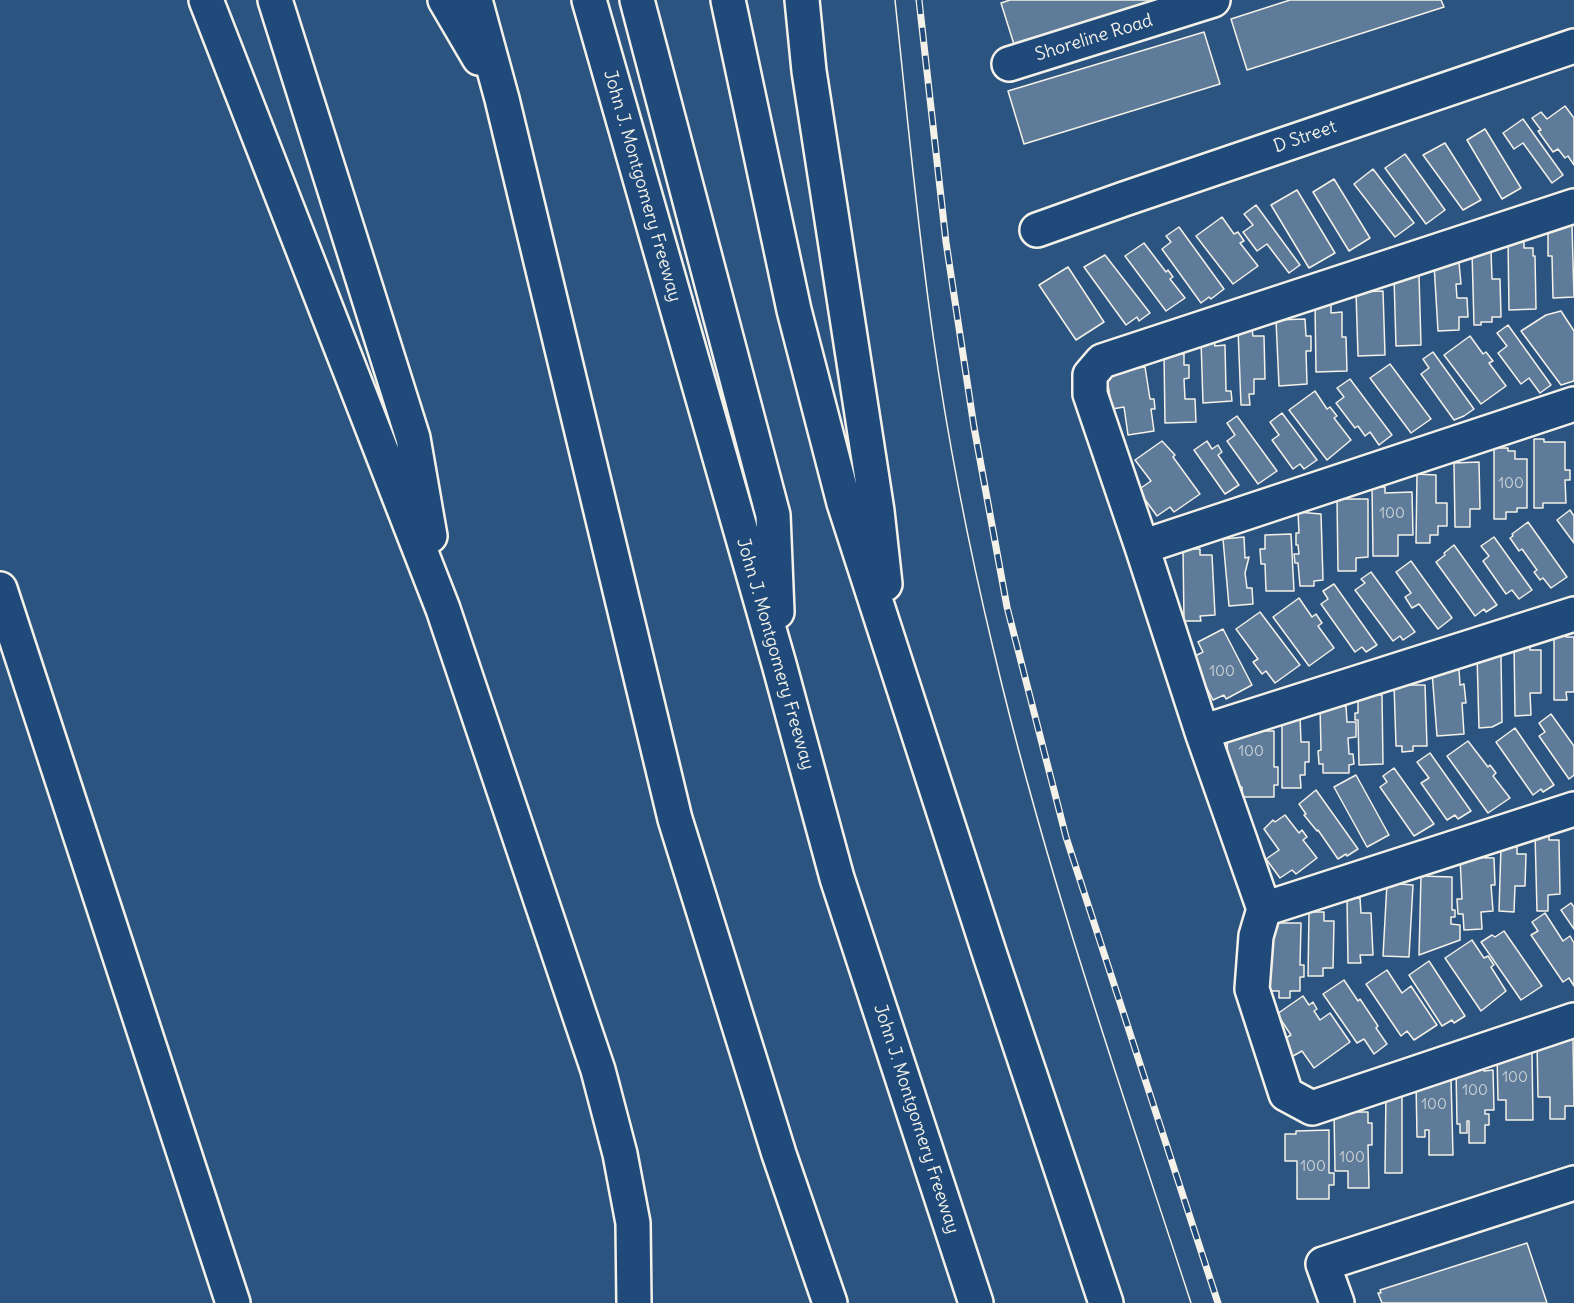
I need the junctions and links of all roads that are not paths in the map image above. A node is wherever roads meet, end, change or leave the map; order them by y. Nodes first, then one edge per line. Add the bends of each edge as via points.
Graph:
1 (206, 0) edge
2 (275, 0) edge
3 (445, 0) edge
4 (475, 0) edge
5 (589, 0) edge
6 (637, 0) edge
7 (728, 0) edge
8 (802, 0) edge
9 (1201, 2) edge
10 (1574, 46) edge
11 (1009, 64) dead end
12 (502, 99) junction
13 (1574, 206) edge
14 (1037, 230) dead end
15 (1574, 404) edge
16 (1142, 547) junction
17 (0, 589) edge
18 (443, 609) junction
19 (1574, 614) edge
20 (893, 655) junction
21 (779, 664) junction
22 (1202, 732) junction
23 (1574, 809) edge
24 (1264, 909) junction
25 (1574, 1020) edge
26 (1574, 1183) edge
27 (234, 1303) edge
28 (634, 1303) edge
29 (830, 1303) edge
30 (976, 1303) edge
31 (1106, 1303) edge
32 (1336, 1303) edge

1 - 18 main road
2 - 18 main road via 413,438
3 - 12 main road
4 - 12 main road
5 - 21 main road, John J. Montgomery Freeway
6 - 21 main road via 773,515
7 - 20 main road via 797,321 844,503
8 - 20 main road via 809,71 877,511
9 - 11 main road, Shoreline Road
10 - 14 main road, D Street
12 - 29 main road via 675,819 779,1154
13 - 16 main road via 1102,361 1090,375 1090,394
15 - 16 main road
16 - 22 main road
17 - 27 main road
18 - 28 main road via 598,1070 633,1223
19 - 22 main road
20 - 31 main road
21 - 30 main road, John J. Montgomery Freeway via 837,878
22 - 24 main road
23 - 24 main road
24 - 25 main road via 1256,936 1252,989 1286,1094 1312,1108
26 - 32 main road via 1323,1264

